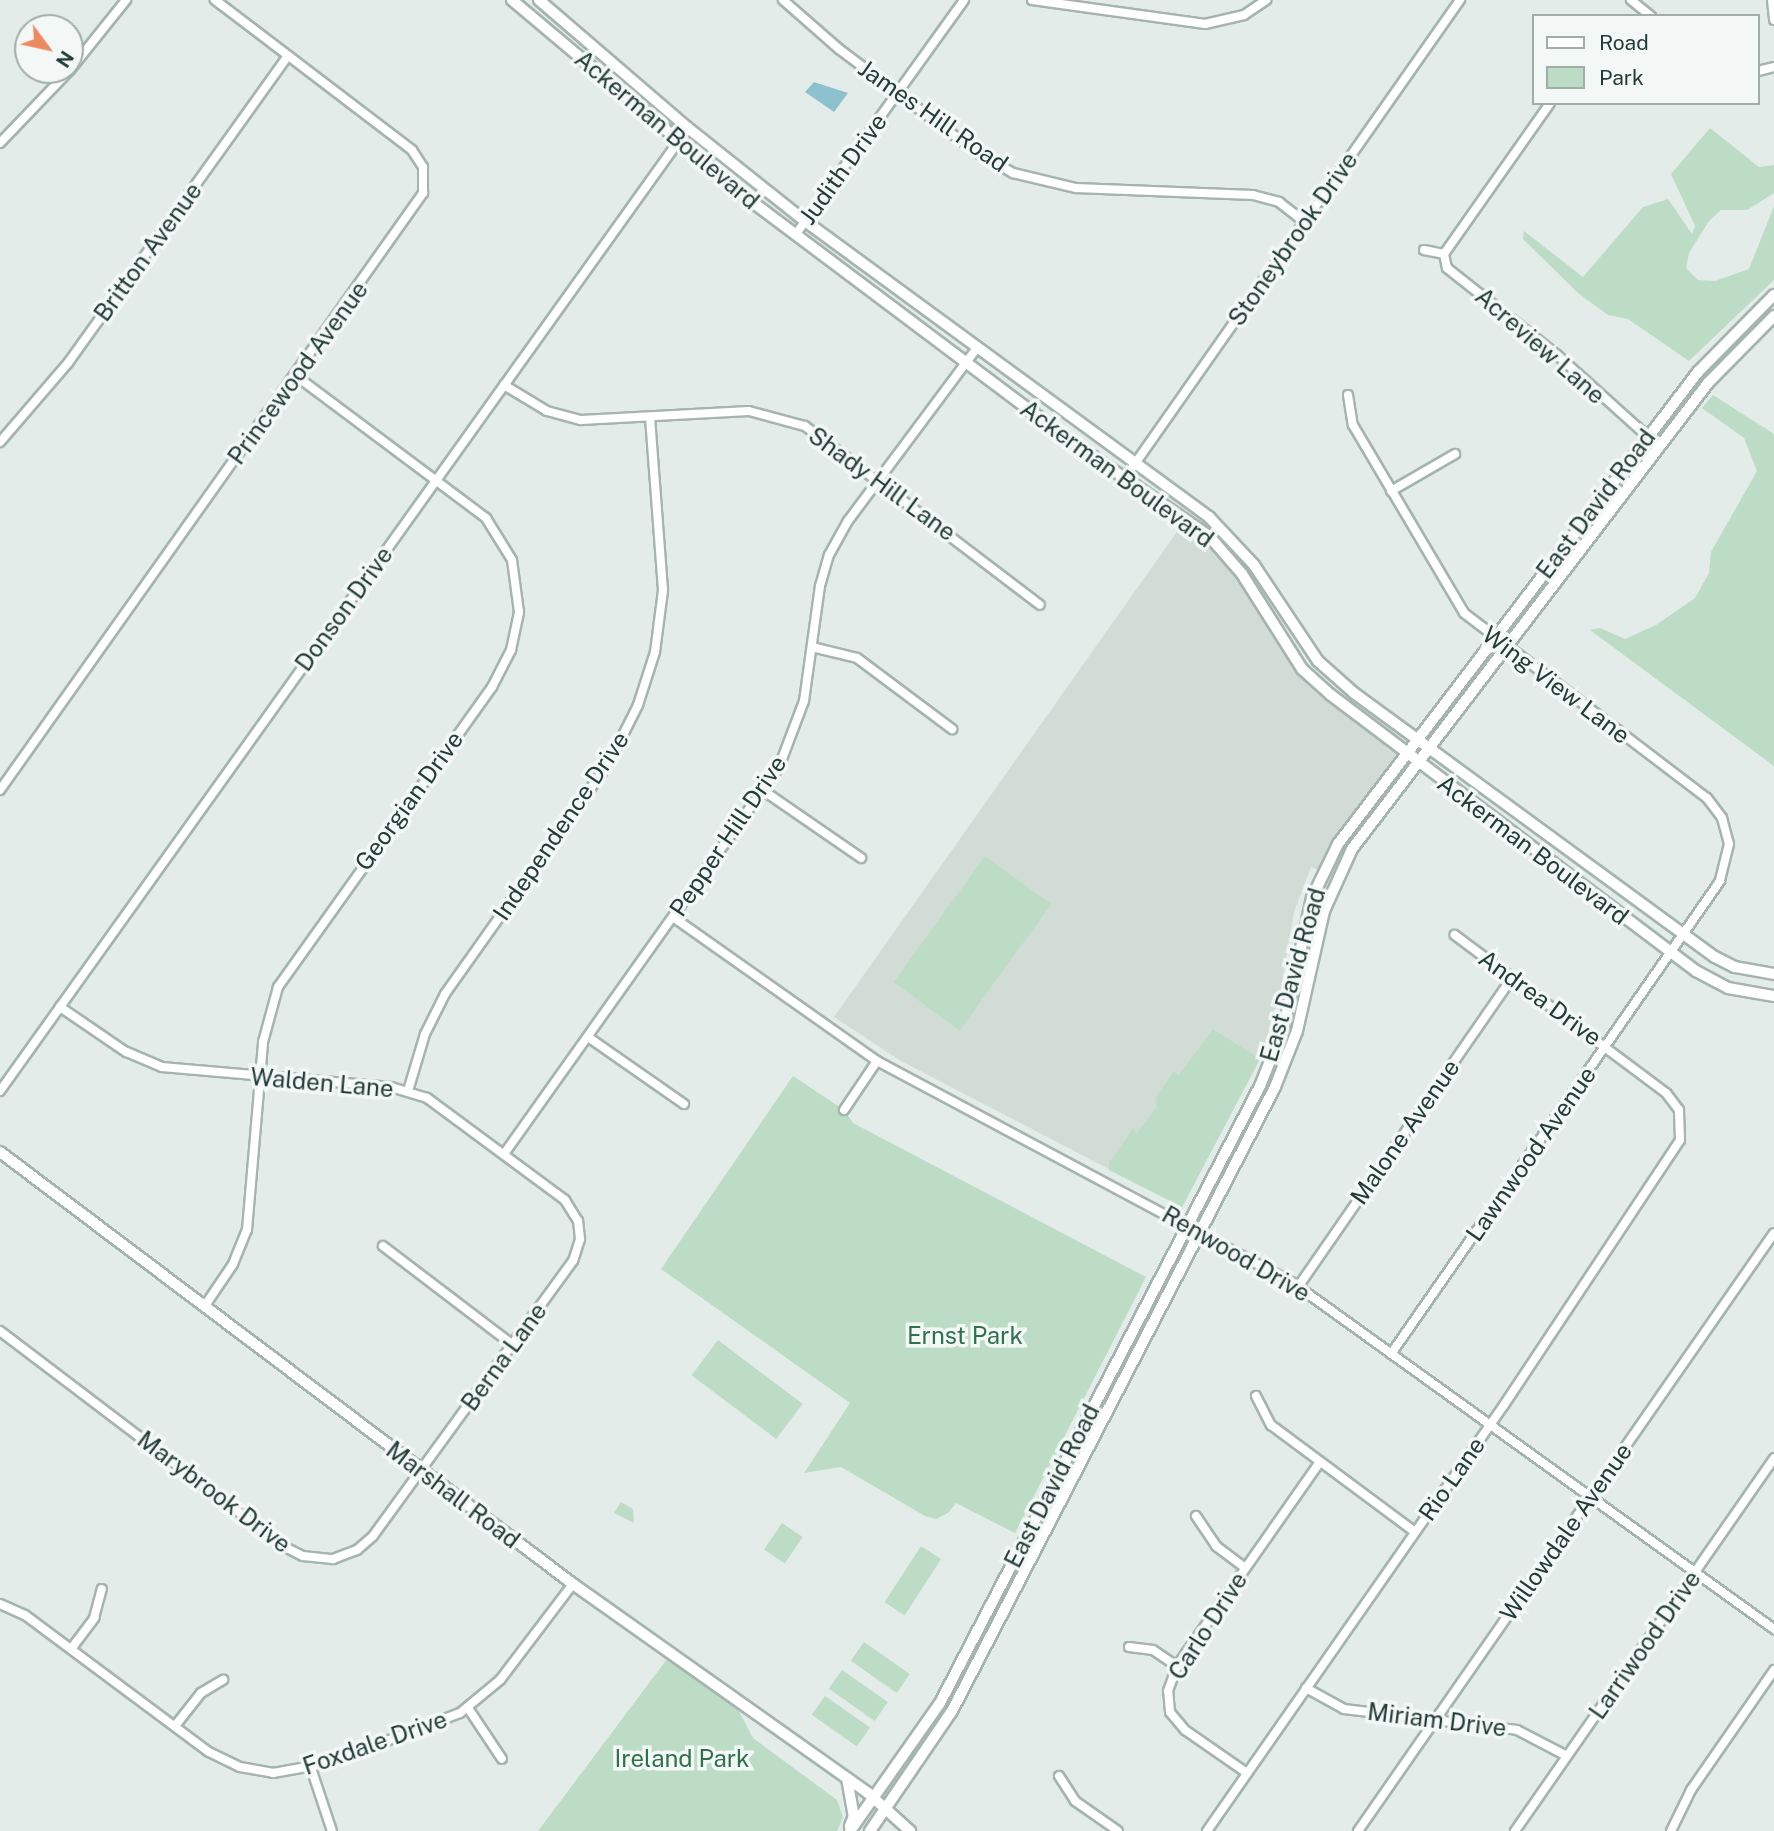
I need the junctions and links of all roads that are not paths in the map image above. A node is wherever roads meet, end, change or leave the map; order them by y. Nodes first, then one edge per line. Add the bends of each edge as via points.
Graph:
1 (126, 0) edge
2 (215, 0) edge
3 (512, 0) edge
4 (539, 0) edge
5 (783, 0) edge
6 (964, 0) edge
7 (1032, 0) edge
8 (1266, 0) edge
9 (1460, 0) edge
10 (1631, 0) edge
11 (1772, 0) edge
12 (1648, 14) edge
13 (1774, 20) edge
14 (288, 56) junction
15 (898, 92) junction
16 (1549, 105) edge
17 (688, 128) junction
18 (678, 142) junction
19 (0, 143) edge
20 (806, 221) junction
21 (1305, 222) junction
22 (796, 234) junction
23 (1423, 250) dead end
24 (1444, 254) junction
25 (1774, 295) edge
26 (1774, 316) edge
27 (976, 349) junction
28 (966, 362) junction
29 (296, 376) junction
30 (504, 386) junction
31 (1699, 394) junction
32 (1348, 395) dead end
33 (650, 417) junction
34 (1648, 435) junction
35 (0, 442) edge
36 (1659, 447) junction
37 (1455, 454) dead end
38 (1134, 464) junction
39 (1125, 478) junction
40 (880, 479) junction
41 (436, 480) junction
42 (1391, 491) junction
43 (1040, 605) dead end
44 (1493, 638) junction
45 (812, 648) junction
46 (1505, 648) junction
47 (952, 729) dead end
48 (1416, 739) junction
49 (1430, 747) junction
50 (1406, 752) junction
51 (1418, 762) junction
52 (0, 790) edge
53 (764, 791) junction
54 (861, 858) dead end
55 (673, 917) junction
56 (1683, 934) junction
57 (1455, 935) dead end
58 (1670, 953) junction
59 (1774, 974) edge
60 (1512, 978) junction
61 (1774, 996) edge
62 (60, 1007) junction
63 (588, 1037) junction
64 (1605, 1046) junction
65 (877, 1061) junction
66 (261, 1078) junction
67 (0, 1091) edge
68 (408, 1091) junction
69 (684, 1104) dead end
70 (844, 1110) dead end
71 (1682, 1119) joint
72 (0, 1152) edge
73 (505, 1154) junction
74 (1188, 1224) junction
75 (1200, 1231) junction
76 (1774, 1233) edge
77 (580, 1239) joint
78 (383, 1245) dead end
79 (1298, 1286) junction
80 (204, 1307) junction
81 (0, 1331) edge
82 (513, 1345) junction
83 (1391, 1354) junction
84 (1256, 1396) dead end
85 (1489, 1425) junction
86 (1774, 1458) edge
87 (1319, 1463) junction
88 (1062, 1465) junction
89 (422, 1471) junction
90 (1076, 1473) junction
91 (1591, 1497) junction
92 (1196, 1516) dead end
93 (1415, 1532) junction
94 (1245, 1568) junction
95 (1695, 1572) junction
96 (573, 1584) junction
97 (102, 1589) dead end
98 (0, 1604) edge
99 (1774, 1629) edge
100 (1129, 1647) dead end
101 (71, 1649) junction
102 (1177, 1666) junction
103 (1774, 1670) edge
104 (223, 1680) dead end
105 (1306, 1688) junction
106 (468, 1708) junction
107 (1437, 1718) junction
108 (175, 1726) junction
109 (1567, 1756) junction
110 (502, 1759) dead end
111 (311, 1768) junction
112 (1247, 1773) junction
113 (1059, 1776) dead end
114 (847, 1778) junction
115 (874, 1799) junction
116 (886, 1811) junction
117 (332, 1831) edge
118 (849, 1831) edge
119 (870, 1831) edge
120 (910, 1831) edge
121 (1118, 1831) edge
122 (1207, 1831) edge
123 (1358, 1831) edge
124 (1515, 1831) edge
125 (1671, 1831) edge

1 - 19 street via 70,70
2 - 14 street, Princewood Avenue
3 - 18 street, Ackerman Boulevard
4 - 17 street, Ackerman Boulevard
5 - 15 street, James Hill Road via 805,23
6 - 15 street, Judith Drive
7 - 8 street via 1205,24 1244,15
9 - 21 street, Stoneybrook Drive
10 - 12 street
11 - 13 street
14 - 29 street, Princewood Avenue via 412,150 425,176 415,208
14 - 35 street, Britton Avenue via 68,363
15 - 20 street, Judith Drive
15 - 21 street, James Hill Road via 976,152 1034,181 1076,188 1253,195 1279,202
16 - 24 street
17 - 18 street, Donson Drive
17 - 20 street, Ackerman Boulevard
18 - 22 street, Ackerman Boulevard
18 - 30 street, Donson Drive
20 - 22 street, Judith Drive
20 - 27 street, Ackerman Boulevard
21 - 38 street, Stoneybrook Drive
22 - 28 street, Ackerman Boulevard
23 - 24 street
24 - 34 street, Acreview Lane via 1447,268
25 - 34 street, East David Road via 1719,347
26 - 31 street, East David Road
27 - 28 street, Pepper Hill Drive
27 - 38 street, Ackerman Boulevard
28 - 39 street, Ackerman Boulevard
28 - 40 street, Pepper Hill Drive
29 - 41 street, Georgian Drive
29 - 52 street, Princewood Avenue
30 - 33 street, Shady Hill Lane via 563,417 598,421
30 - 41 street, Donson Drive
31 - 34 street via 1667,427
31 - 36 street, East David Road
32 - 42 street, Wing View Lane via 1353,425
33 - 40 street, Shady Hill Lane via 724,410 777,416 822,436
33 - 68 street, Independence Drive via 663,590 655,652 638,705 610,761 434,1013
34 - 36 street, Acreview Lane
34 - 44 street, East David Road
36 - 46 street, East David Road
37 - 42 street
38 - 39 street, Stoneybrook Drive
38 - 48 street, Ackerman Boulevard via 1232,538 1318,661
39 - 50 street, Ackerman Boulevard via 1210,537 1242,574 1302,669
40 - 43 street, Shady Hill Lane
40 - 45 street, Pepper Hill Drive via 829,555
41 - 62 street, Donson Drive
41 - 66 street, Georgian Drive via 486,519 505,545 519,595 514,639 492,687 289,968 266,1023
42 - 44 street, Wing View Lane via 1454,601
44 - 46 street, Wing View Lane
44 - 48 street, East David Road
45 - 47 street via 857,658
45 - 53 street, Pepper Hill Drive via 797,725
46 - 49 street, East David Road
46 - 56 street, Wing View Lane via 1715,806 1727,831 1725,868
48 - 49 street, Ackerman Boulevard
48 - 50 street, East David Road
49 - 51 street, East David Road
49 - 56 street, Ackerman Boulevard
50 - 51 street, Ackerman Boulevard
50 - 74 street, East David Road via 1353,822 1323,873 1304,926 1278,1045
51 - 58 street, Ackerman Boulevard
51 - 75 street, East David Road via 1352,849 1336,880 1320,926 1288,1059
53 - 54 street
53 - 55 street, Pepper Hill Drive
55 - 63 street, Pepper Hill Drive
55 - 65 street, Renwood Drive
56 - 58 street, Wing View Lane
56 - 59 street, Ackerman Boulevard via 1735,967
57 - 60 street, Andrea Drive
58 - 61 street, Ackerman Boulevard via 1714,982
58 - 64 street, Lawnwood Avenue
60 - 64 street, Andrea Drive
60 - 79 street, Malone Avenue
62 - 66 street, Walden Lane via 145,1061 184,1071
62 - 67 street, Donson Drive
63 - 69 street
63 - 73 street, Pepper Hill Drive
64 - 71 street, Andrea Drive via 1667,1093
64 - 83 street, Lawnwood Avenue
65 - 70 street
65 - 74 street, Renwood Drive
66 - 68 street, Walden Lane
66 - 80 street, Georgian Drive via 247,1230 233,1264
68 - 73 street, Walden Lane via 443,1107
71 - 85 street, Rio Lane via 1676,1149
72 - 80 street, Marshall Road
73 - 77 street, Walden Lane via 565,1200 578,1221
74 - 75 street, Renwood Drive
74 - 88 street, East David Road
75 - 79 street, Renwood Drive
75 - 90 street, East David Road
76 - 91 street, Willowdale Avenue
77 - 82 street, Berna Lane via 573,1261
78 - 82 street
79 - 83 street, Renwood Drive
80 - 89 street, Marshall Road
81 - 89 street, Marybrook Drive via 303,1556 333,1559 357,1550
82 - 89 street, Berna Lane
83 - 85 street, Renwood Drive
84 - 87 street via 1271,1424
85 - 91 street, Renwood Drive
85 - 93 street, Rio Lane
86 - 95 street, Larriwood Drive
87 - 93 street
87 - 94 street, Carlo Drive
88 - 90 street
88 - 115 street, East David Road via 940,1703
89 - 96 street, Marshall Road
90 - 116 street, East David Road via 952,1711
91 - 95 street, Renwood Drive
91 - 107 street, Willowdale Avenue
92 - 94 street via 1216,1546
93 - 105 street, Rio Lane
94 - 102 street, Carlo Drive
95 - 99 street, Renwood Drive
95 - 109 street, Larriwood Drive
96 - 106 street, Foxdale Drive via 500,1680
96 - 114 street, Marshall Road
97 - 101 street via 94,1618
98 - 101 street, Foxdale Drive via 25,1615
100 - 102 street via 1144,1647
101 - 108 street, Foxdale Drive
102 - 112 street, Carlo Drive via 1168,1691 1176,1720
103 - 125 street via 1691,1790
104 - 108 street via 201,1693
105 - 107 street, Miriam Drive via 1344,1709
105 - 112 street, Rio Lane
106 - 110 street
106 - 111 street, Foxdale Drive via 441,1723
107 - 109 street, Miriam Drive via 1517,1730
107 - 123 street, Willowdale Avenue
108 - 111 street, Foxdale Drive via 240,1767 273,1773
109 - 124 street, Larriwood Drive
111 - 117 street
112 - 122 street, Rio Lane
113 - 121 street via 1075,1801
114 - 115 street, Marshall Road
114 - 118 street via 853,1816
115 - 116 street, Marshall Road
115 - 118 street, East David Road
116 - 119 street, East David Road
116 - 120 street, Marshall Road

